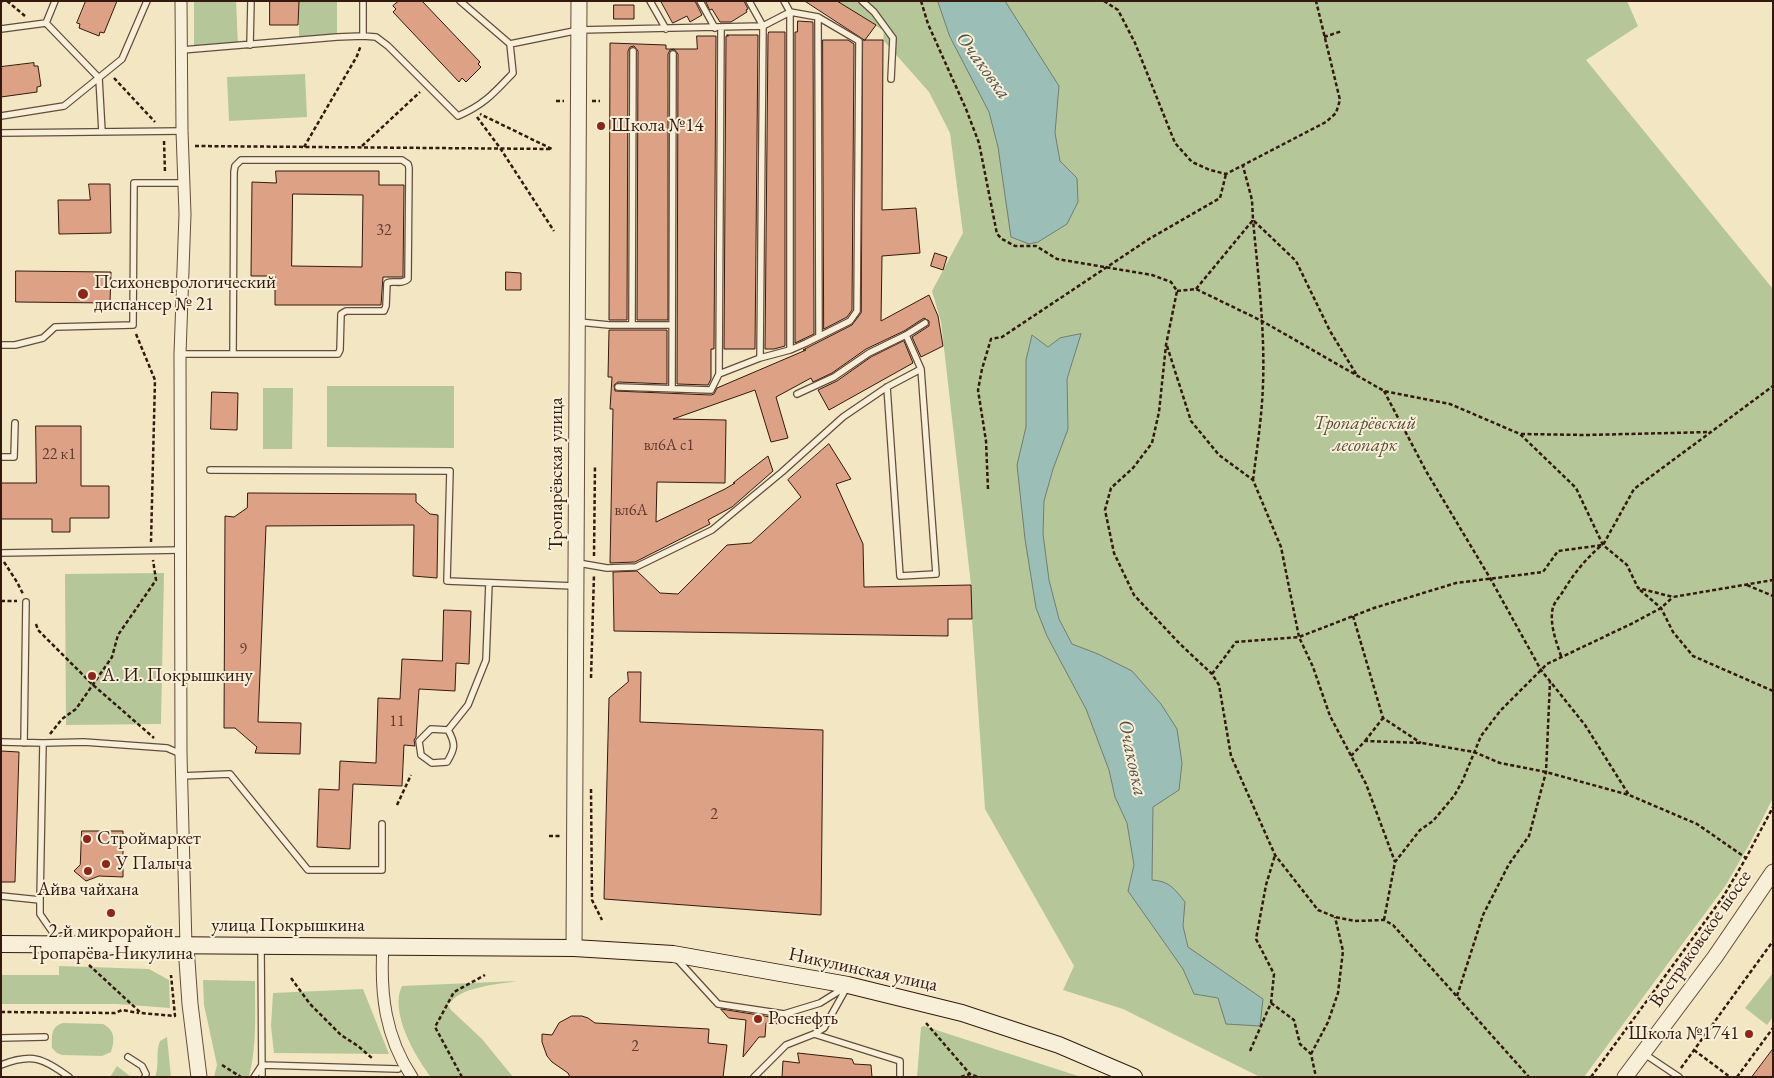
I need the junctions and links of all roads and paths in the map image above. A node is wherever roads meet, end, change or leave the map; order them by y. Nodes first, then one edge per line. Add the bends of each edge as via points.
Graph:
1 (7, 1) edge
2 (55, 1) edge
3 (147, 1) edge
4 (181, 1) edge
5 (251, 1) edge
6 (363, 1) edge
7 (460, 1) edge
8 (580, 1) edge
9 (650, 1) edge
10 (700, 1) edge
11 (749, 1) edge
12 (862, 1) edge
13 (921, 1) edge
14 (1104, 1) edge
15 (1316, 1) edge
16 (786, 2) edge
17 (790, 12) junction
18 (818, 17) junction
19 (46, 23) junction
20 (36, 24) junction
21 (763, 26) junction
22 (718, 28) junction
23 (1, 29) edge
24 (666, 29) junction
25 (579, 30) junction
26 (1342, 31) dead end
27 (363, 36) junction
28 (1324, 37) junction
29 (510, 44) junction
30 (250, 45) junction
31 (182, 50) junction
32 (633, 50) dead end
33 (673, 54) dead end
34 (108, 71) junction
35 (99, 78) junction
36 (891, 79) dead end
37 (427, 85) junction
38 (472, 110) junction
39 (1, 116) edge
40 (163, 131) junction
41 (102, 132) junction
42 (1, 133) edge
43 (182, 133) junction
44 (304, 147) junction
45 (360, 147) junction
46 (500, 148) junction
47 (1243, 166) junction
48 (1226, 174) junction
49 (184, 183) junction
50 (1253, 220) junction
51 (554, 231) dead end
52 (1107, 267) junction
53 (1196, 289) junction
54 (1177, 291) junction
55 (1262, 320) junction
56 (578, 322) junction
57 (925, 323) dead end
58 (133, 325) junction
59 (632, 325) junction
60 (672, 326) junction
61 (906, 335) junction
62 (819, 336) junction
63 (1, 345) edge
64 (1166, 345) junction
65 (790, 350) junction
66 (180, 354) junction
67 (232, 354) junction
68 (760, 358) junction
69 (921, 369) junction
70 (719, 374) junction
71 (1358, 378) junction
72 (1773, 386) edge
73 (618, 387) dead end
74 (887, 387) junction
75 (672, 388) junction
76 (1384, 391) junction
77 (797, 394) dead end
78 (15, 423) dead end
79 (1711, 432) junction
80 (1520, 434) junction
81 (1, 457) edge
82 (595, 465) dead end
83 (210, 470) dead end
84 (1252, 480) junction
85 (988, 489) dead end
86 (1603, 544) junction
87 (181, 550) junction
88 (151, 551) junction
89 (1, 553) edge
90 (1, 559) edge
91 (576, 563) junction
92 (594, 566) junction
93 (1490, 578) junction
94 (1773, 580) edge
95 (489, 583) junction
96 (1746, 585) junction
97 (576, 587) junction
98 (1638, 588) junction
99 (1773, 596) edge
100 (1673, 597) junction
101 (1, 601) edge
102 (26, 602) junction
103 (1661, 608) junction
104 (1353, 616) junction
105 (1299, 637) junction
106 (1562, 656) junction
107 (1541, 670) junction
108 (1212, 674) junction
109 (591, 681) dead end
110 (1550, 681) junction
111 (92, 684) junction
112 (1773, 691) edge
113 (1384, 718) junction
114 (448, 730) junction
115 (1365, 741) junction
116 (1, 742) edge
117 (24, 743) junction
118 (43, 743) junction
119 (1422, 743) junction
120 (167, 748) junction
121 (1474, 752) junction
122 (181, 754) junction
123 (1351, 756) junction
124 (1546, 772) junction
125 (411, 775) dead end
126 (181, 776) junction
127 (591, 787) dead end
128 (1629, 795) junction
129 (396, 805) dead end
130 (1773, 807) edge
131 (382, 824) dead end
132 (1274, 855) junction
133 (1746, 858) junction
134 (1395, 862) junction
135 (1773, 872) edge
136 (1, 896) edge
137 (40, 900) junction
138 (1335, 917) junction
139 (602, 920) dead end
140 (1384, 920) junction
141 (1773, 941) edge
142 (1, 944) edge
143 (62, 944) junction
144 (261, 945) junction
145 (186, 946) junction
146 (383, 946) junction
147 (574, 948) junction
148 (673, 954) junction
149 (89, 965) dead end
150 (172, 975) dead end
151 (485, 975) dead end
152 (291, 978) dead end
153 (848, 985) junction
154 (1457, 996) junction
155 (1270, 1003) junction
156 (1, 1012) edge
157 (141, 1013) junction
158 (926, 1023) dead end
159 (1773, 1028) edge
160 (814, 1034) junction
161 (45, 1037) dead end
162 (1, 1038) edge
163 (1694, 1050) junction
164 (1250, 1051) dead end
165 (398, 1052) junction
166 (1643, 1053) junction
167 (1311, 1054) junction
168 (128, 1057) dead end
169 (1, 1065) edge
170 (222, 1065) dead end
171 (262, 1066) junction
172 (383, 1068) junction
173 (398, 1069) junction
174 (970, 1074) junction
175 (1678, 1076) edge
176 (69, 1077) edge
177 (145, 1077) edge
178 (199, 1077) edge
179 (241, 1077) edge
180 (254, 1077) edge
181 (262, 1077) edge
182 (397, 1077) edge
183 (412, 1077) edge
184 (462, 1077) edge
185 (754, 1077) edge
186 (900, 1077) edge
187 (961, 1077) edge
188 (978, 1077) edge
189 (1134, 1077) edge
190 (1316, 1077) edge
191 (1529, 1077) edge
192 (1591, 1077) edge
193 (1626, 1077) edge
194 (1730, 1077) edge
195 (1737, 1077) edge

1 - 20 path
2 - 19 lane
3 - 34 lane via 122,59
4 - 31 street
5 - 30 lane
6 - 27 lane
7 - 29 lane
8 - 25 street, Тропарёвская улица
9 - 24 lane
10 - 22 lane
11 - 21 lane
12 - 36 lane via 893,38
13 - 52 path via 979,143 997,234 1015,246 1036,246 1057,259
14 - 48 path via 1118,10 1135,43 1175,143 1192,162
15 - 28 path
16 - 17 lane
17 - 18 lane
17 - 21 lane
17 - 65 lane
18 - 62 lane
18 - 62 lane via 859,41 857,311 850,321
19 - 20 lane
19 - 35 lane
20 - 23 lane
21 - 22 lane
21 - 68 lane
22 - 24 lane
22 - 70 lane
24 - 25 lane
25 - 29 lane
25 - 56 street, Тропарёвская улица
26 - 28 path
27 - 30 lane
27 - 37 lane via 376,37 388,46
27 - 44 path via 357,56
28 - 47 path via 1340,100 1336,113 1326,122
29 - 38 lane via 513,73 485,102
30 - 31 lane
31 - 43 street
32 - 59 lane
33 - 60 lane
34 - 35 lane
34 - 40 path
35 - 39 lane via 64,106
35 - 41 lane
37 - 38 lane via 458,116
37 - 45 path
38 - 46 path
38 - 46 path via 552,149
40 - 41 lane
40 - 43 lane
41 - 42 lane
43 - 44 path via 196,146
43 - 49 street
44 - 45 path
45 - 46 path
46 - 51 path
47 - 48 path
47 - 50 path via 1252,200
48 - 52 path via 1220,198
49 - 58 lane via 134,183
49 - 66 street
50 - 53 path
50 - 55 path
50 - 71 path via 1296,261
52 - 54 path via 1152,275 1171,282
52 - 85 path via 1002,337 992,339 978,390 986,442
53 - 54 path
53 - 55 path
54 - 64 path
55 - 71 path
55 - 84 path via 1263,385
56 - 59 lane
56 - 91 street, Тропарёвская улица
57 - 61 lane
58 - 63 lane via 55,326 43,338
58 - 88 path via 154,380
59 - 60 lane
60 - 75 lane
61 - 69 lane
61 - 77 lane via 869,353 834,377
62 - 65 lane
64 - 84 path via 1192,421 1218,454
64 - 108 path via 1159,412 1152,443 1133,468 1110,488 1105,510 1114,553 1134,595
65 - 68 lane
66 - 67 lane
66 - 87 street
67 - 67 lane via 235,166 248,159 406,161 409,168 408,279 387,284 384,311 346,311 341,314 338,354
68 - 70 lane
69 - 74 lane
69 - 74 lane via 936,574 900,576
70 - 75 lane via 711,390
71 - 76 path
72 - 79 path
73 - 75 lane
74 - 92 lane via 844,417 712,530 636,567
76 - 80 path via 1450,404
76 - 93 path via 1426,471
78 - 81 lane via 14,457
79 - 80 path
79 - 86 path via 1634,489
80 - 86 path via 1576,488
82 - 92 path
83 - 95 lane via 450,471 447,581
84 - 105 path via 1281,547
86 - 93 path via 1558,551 1542,572
86 - 98 path via 1627,565
86 - 106 path via 1571,579 1554,606 1555,638
87 - 88 lane
87 - 122 street
88 - 89 lane
88 - 111 path via 156,580 118,635 112,657
90 - 102 path
91 - 92 lane
91 - 97 street, Тропарёвская улица
92 - 109 path
93 - 104 path via 1456,583
93 - 107 path
94 - 96 path
95 - 97 lane
95 - 114 lane via 486,660 468,705
96 - 99 path
96 - 100 path
97 - 147 street, Тропарёвская улица
98 - 100 path
98 - 103 path
100 - 103 path
101 - 102 path
102 - 111 path via 38,630
102 - 117 lane
103 - 106 path
103 - 112 path via 1673,632 1694,656
104 - 105 path
104 - 113 path
105 - 108 path via 1236,642
105 - 123 path via 1330,716
106 - 107 path
107 - 110 path
107 - 121 path via 1500,711 1481,736
108 - 132 path via 1219,685 1231,756
110 - 124 path
110 - 128 path via 1585,725
111 - 118 path via 76,710 62,719
111 - 120 path
113 - 115 path
113 - 119 path
114 - 114 lane via 431,729 419,741 421,755 432,764 447,762 453,752 454,741
115 - 119 path
115 - 123 path
116 - 117 lane
117 - 118 lane
118 - 120 lane via 84,742
118 - 137 lane
119 - 121 path
120 - 122 lane
121 - 124 path via 1500,763
121 - 134 path via 1454,796 1433,821 1420,830
122 - 126 street
123 - 134 path via 1366,784
124 - 128 path
124 - 154 path via 1529,836 1509,864 1483,915
125 - 129 path
126 - 131 lane via 230,774 308,870 382,870
126 - 145 street
127 - 139 path via 592,900
128 - 133 path via 1697,824
130 - 133 path
132 - 138 path via 1318,910
132 - 155 path via 1256,939 1274,974
133 - 192 path via 1723,896
134 - 140 path
135 - 166 street, Востряковское шоссе
136 - 137 lane
137 - 143 lane via 40,914
138 - 140 path via 1355,921
138 - 167 path via 1343,951 1338,993 1328,1022
140 - 154 path via 1393,925
141 - 163 path
142 - 143 main road, улица Покрышкина
143 - 145 main road, улица Покрышкина
144 - 145 main road, улица Покрышкина
144 - 146 main road, улица Покрышкина
144 - 171 lane
145 - 178 street
146 - 147 main road, улица Покрышкина
146 - 165 street via 382,992 387,1021
147 - 148 main road, Никулинская улица
148 - 153 main road, Никулинская улица
148 - 153 lane via 718,1004 784,1014 820,1003
149 - 157 path
150 - 157 path via 175,1016
151 - 184 path via 454,992 435,1027
152 - 172 path via 310,1004 341,1035
153 - 160 lane via 824,1028
153 - 189 main road, Никулинская улица via 1012,1028
154 - 191 path
155 - 164 path
155 - 167 path via 1294,1020 1300,1044
156 - 157 path via 122,1010
158 - 174 path
159 - 195 path
160 - 185 lane via 786,1045
160 - 186 lane via 900,1061
161 - 162 lane
163 - 175 path
163 - 194 path
165 - 173 lane
165 - 183 street
166 - 175 lane
166 - 193 street, Востряковское шоссе
167 - 190 path
168 - 177 lane via 142,1066
169 - 176 lane via 18,1059 36,1058
170 - 179 path
171 - 172 lane
171 - 180 lane
171 - 181 lane
172 - 173 lane
173 - 182 lane
174 - 187 path
174 - 188 path

